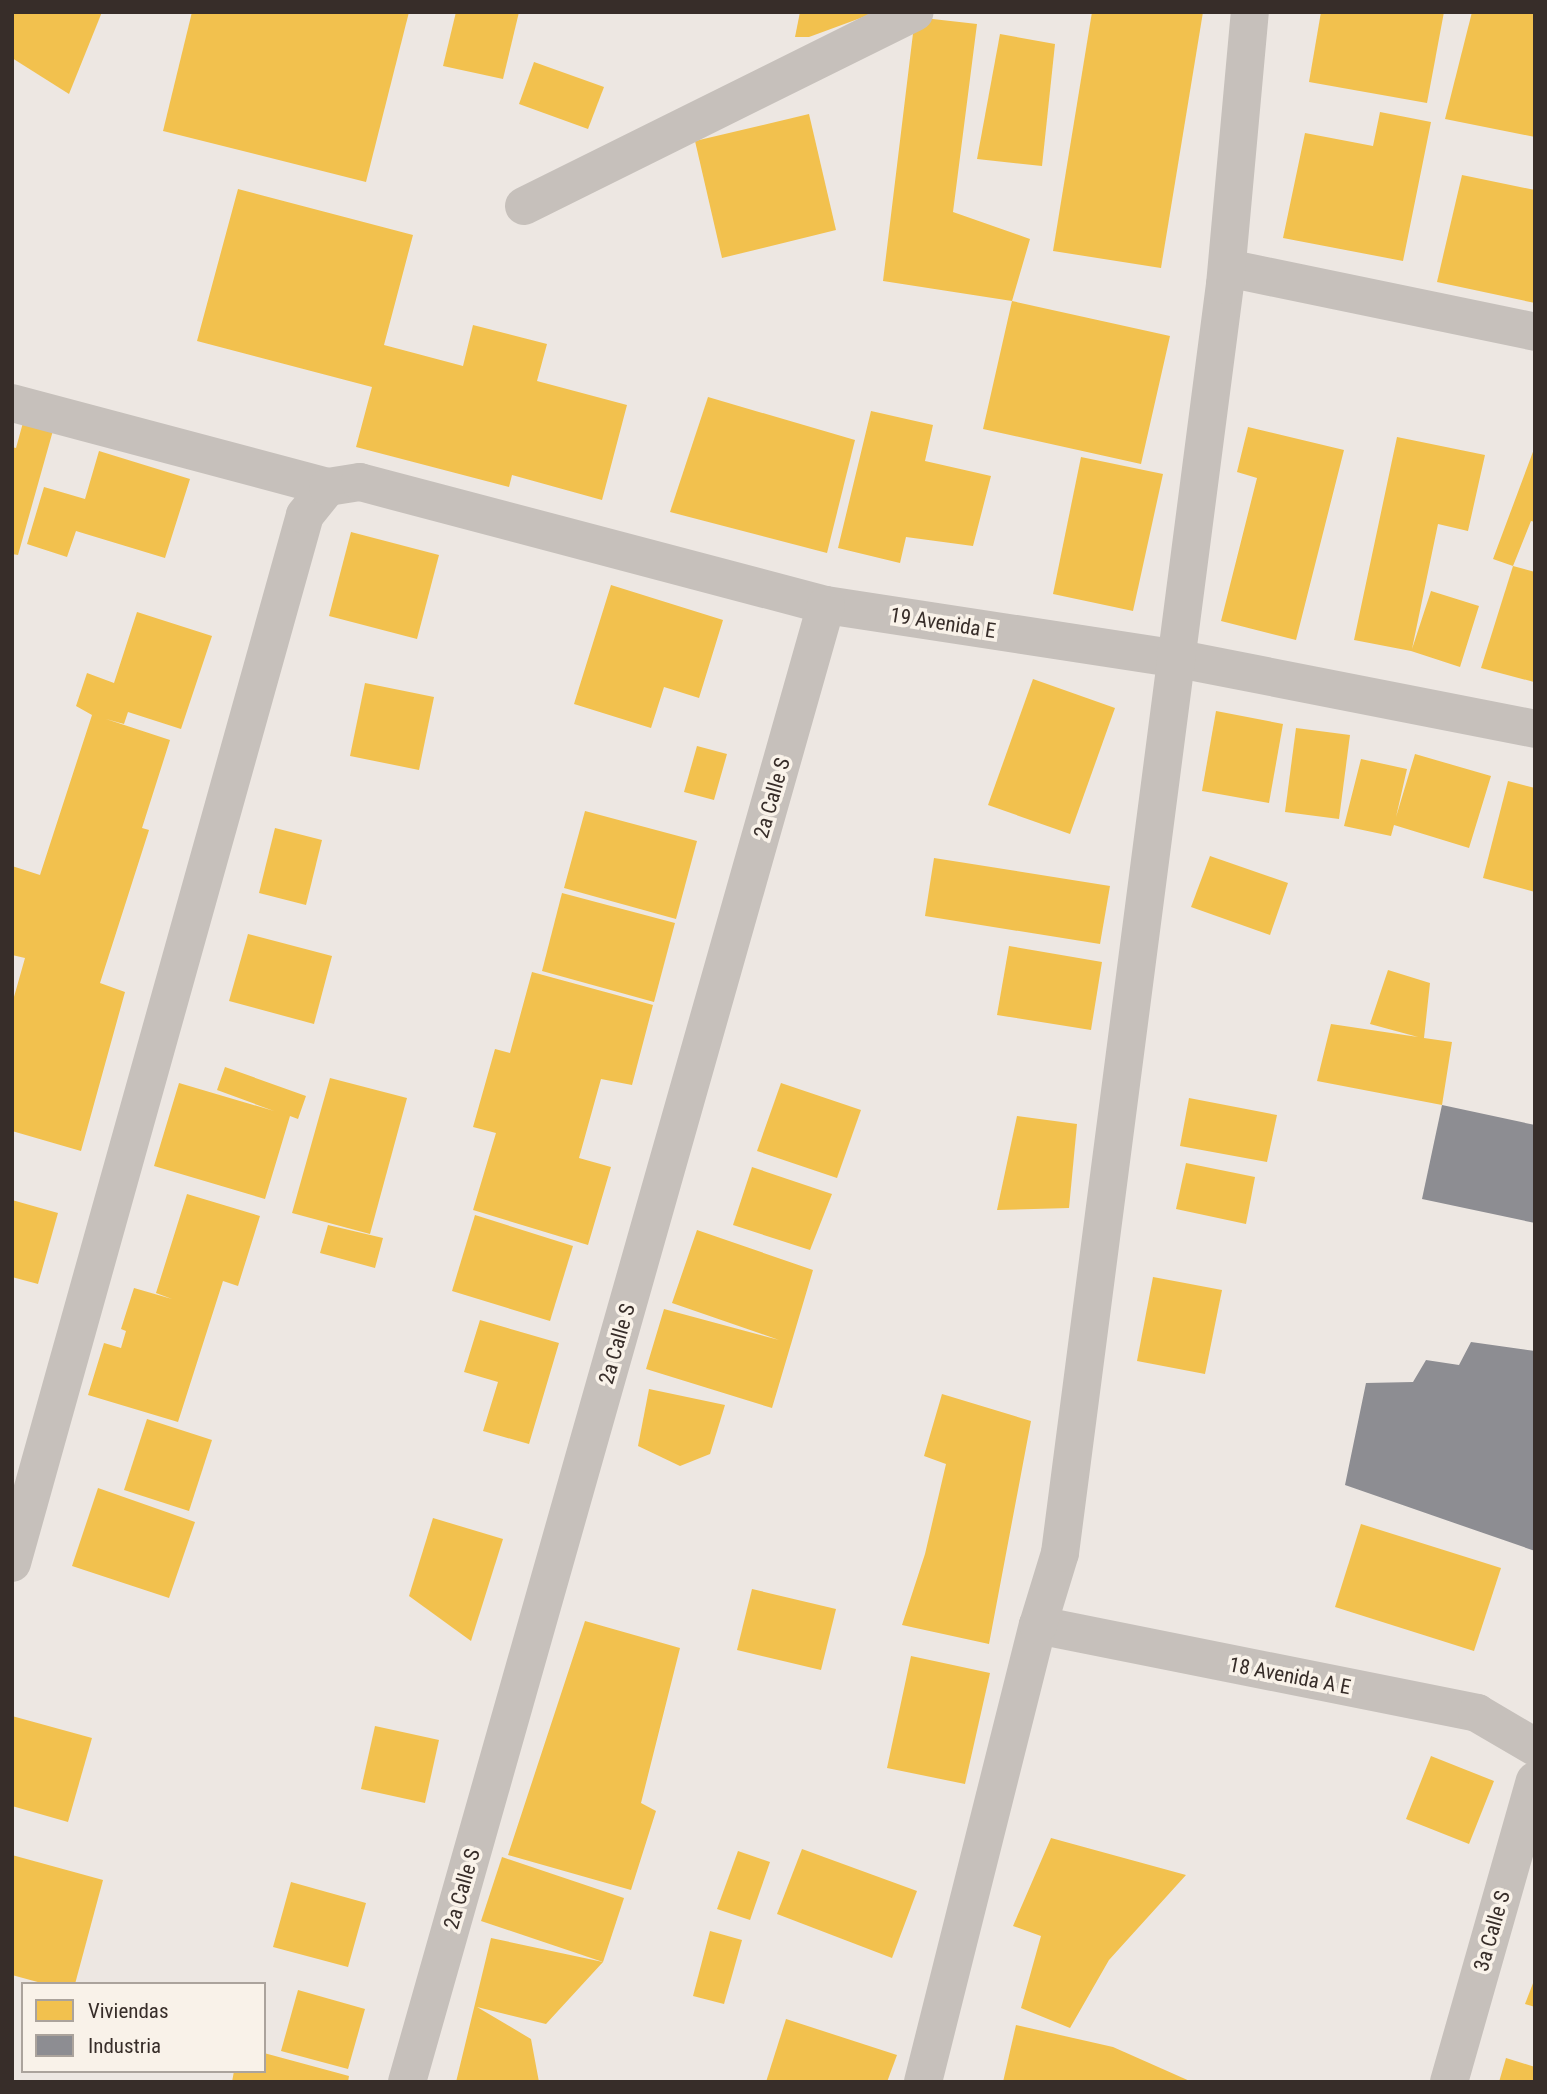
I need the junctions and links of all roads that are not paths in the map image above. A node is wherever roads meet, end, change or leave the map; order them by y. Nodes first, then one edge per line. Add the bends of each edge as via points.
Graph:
1 (915, 12) edge
2 (1250, 12) edge
3 (524, 206) dead end
4 (1227, 268) junction
5 (1535, 332) edge
6 (12, 402) edge
7 (344, 485) junction
8 (826, 605) junction
9 (1174, 658) junction
10 (1535, 729) edge
11 (12, 1563) edge
12 (1038, 1625) junction
13 (1535, 1747) edge
14 (1535, 1781) edge
15 (407, 2082) edge
16 (923, 2082) edge
17 (1449, 2082) edge

1 - 3 street
2 - 4 street
4 - 5 street
4 - 9 street
6 - 7 street, 19 Avenida E
7 - 8 street, 19 Avenida E
7 - 11 street via 305,514
8 - 9 street, 19 Avenida E
8 - 15 street, 2a Calle S
9 - 10 street, 19 Avenida E
9 - 12 street via 1060,1553
12 - 13 street, 18 Avenida A E via 1477,1713
12 - 16 street
14 - 17 street, 3a Calle S

